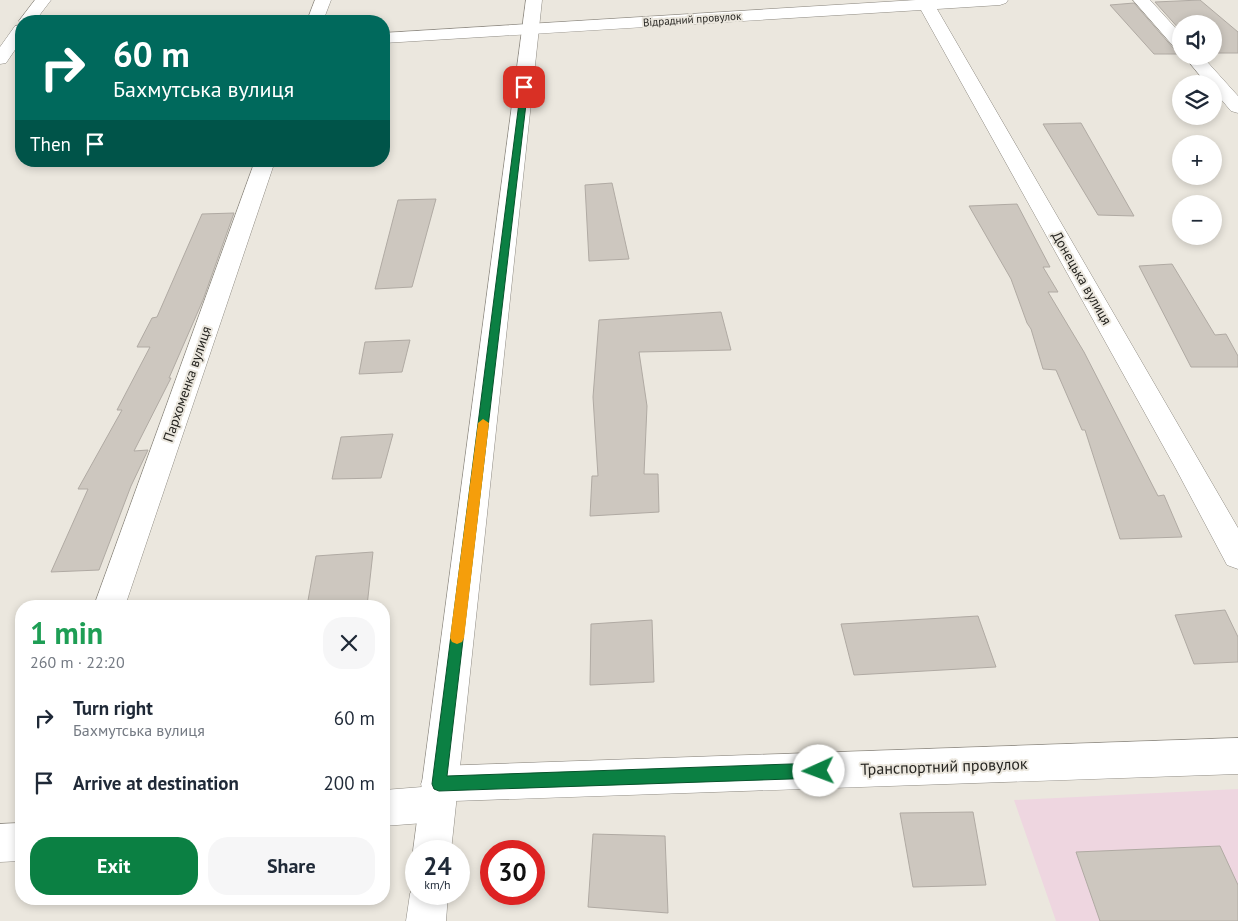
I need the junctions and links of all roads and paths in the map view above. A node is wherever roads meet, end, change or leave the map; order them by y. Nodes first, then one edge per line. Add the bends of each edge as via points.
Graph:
1 (43, 0) edge
2 (323, 0) edge
3 (534, 0) edge
4 (1000, 0) edge
5 (1141, 0) edge
6 (925, 2) edge
7 (32, 15) edge
8 (317, 15) edge
9 (531, 29) junction
10 (1172, 34) edge
11 (390, 38) edge
12 (15, 39) edge
13 (0, 60) edge
14 (15, 61) edge
15 (1200, 65) edge
16 (1238, 107) edge
17 (263, 167) edge
18 (1238, 556) edge
19 (111, 600) edge
20 (1238, 756) edge
21 (438, 794) junction
22 (390, 806) edge
23 (433, 840) edge
24 (15, 842) edge
25 (0, 843) edge
26 (427, 905) edge
27 (426, 921) edge

1 - 7 street
2 - 8 street
3 - 9 street
4 - 6 street, Відрадний провулок
5 - 10 street
6 - 9 street, Відрадний провулок
6 - 18 street, Донецька вулиця
9 - 11 street, Відрадний провулок
9 - 21 street
12 - 13 street
13 - 14 street
15 - 16 street
17 - 19 street, Пархоменка вулиця
20 - 21 street, Транспортний провулок
21 - 22 street, Транспортний провулок
21 - 23 street
24 - 25 street
26 - 27 street

